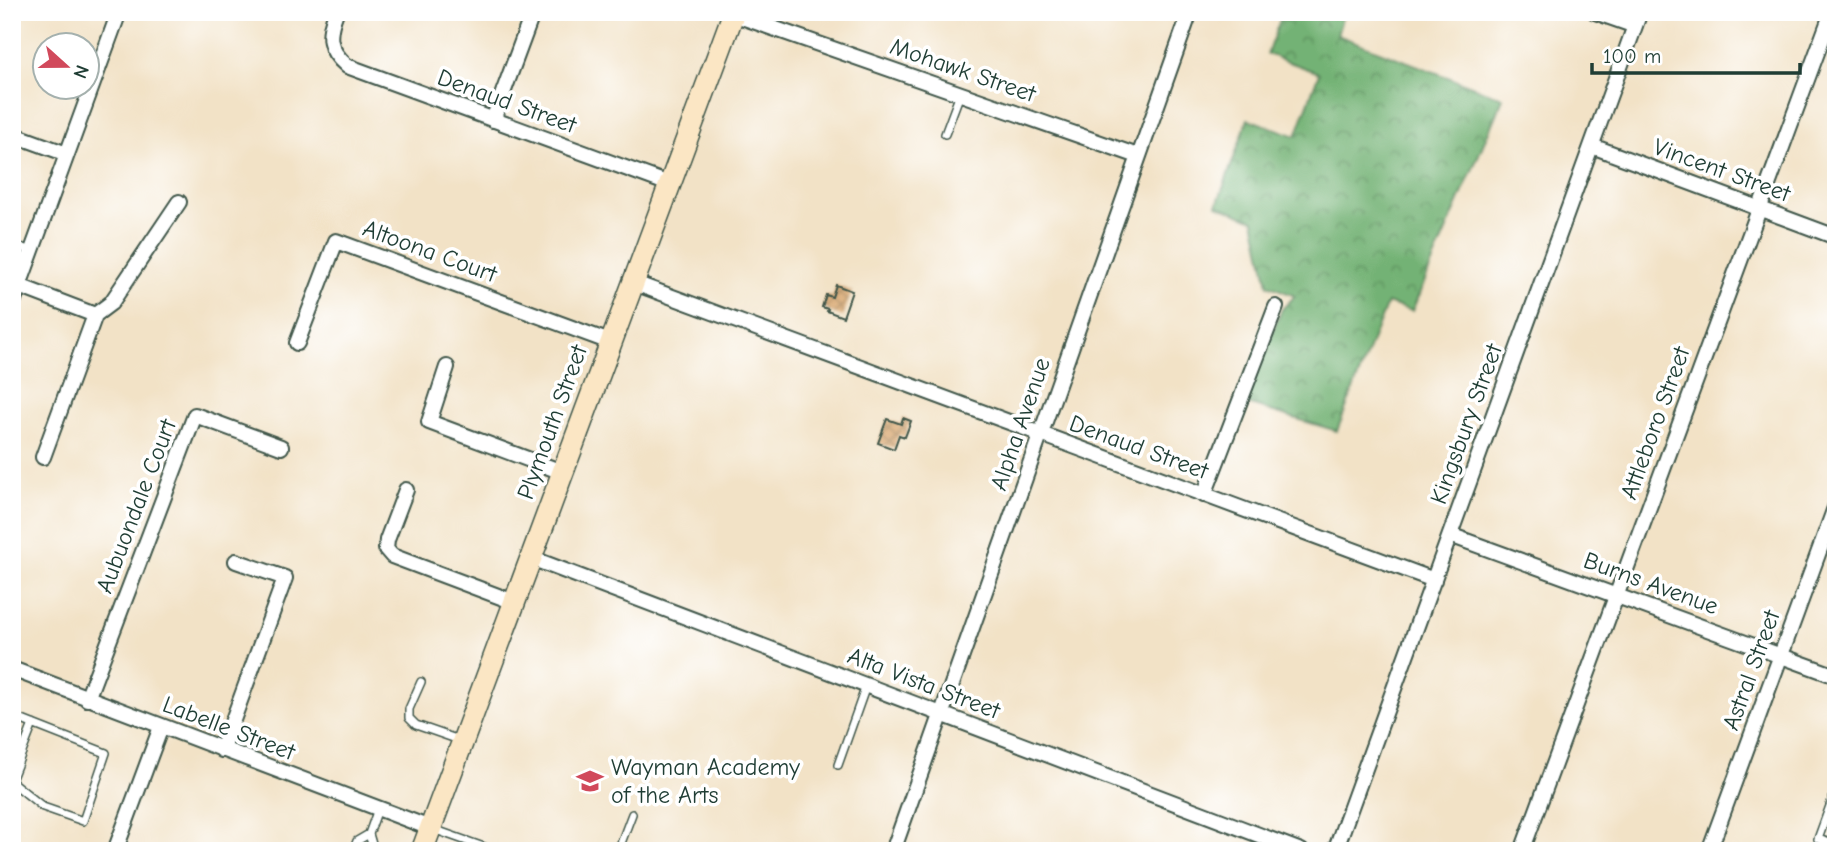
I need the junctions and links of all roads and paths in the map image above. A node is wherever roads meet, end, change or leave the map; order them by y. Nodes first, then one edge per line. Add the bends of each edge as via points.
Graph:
1 (119, 12) edge
2 (336, 12) edge
3 (533, 12) edge
4 (1190, 12) edge
5 (1595, 12) edge
6 (1832, 12) edge
7 (734, 13) edge
8 (1638, 19) edge
9 (960, 93) junction
10 (493, 120) junction
11 (12, 134) edge
12 (945, 134) dead end
13 (1592, 146) junction
14 (67, 154) junction
15 (1139, 156) junction
16 (668, 184) junction
17 (179, 202) dead end
18 (1759, 209) junction
19 (1836, 237) edge
20 (12, 244) edge
21 (32, 251) junction
22 (632, 282) junction
23 (19, 286) junction
24 (12, 305) edge
25 (1276, 307) dead end
26 (95, 315) junction
27 (298, 342) dead end
28 (610, 342) junction
29 (447, 367) dead end
30 (1041, 434) junction
31 (281, 447) dead end
32 (43, 457) dead end
33 (562, 472) junction
34 (406, 490) dead end
35 (1204, 495) junction
36 (1836, 505) edge
37 (1450, 535) junction
38 (531, 558) junction
39 (236, 561) dead end
40 (1434, 580) junction
41 (1616, 594) junction
42 (514, 602) junction
43 (1781, 656) junction
44 (12, 669) edge
45 (1836, 676) edge
46 (421, 682) dead end
47 (866, 686) junction
48 (87, 699) junction
49 (941, 714) junction
50 (12, 716) edge
51 (33, 724) junction
52 (160, 727) junction
53 (463, 741) junction
54 (222, 750) junction
55 (838, 765) dead end
56 (12, 780) edge
57 (1836, 796) edge
58 (378, 809) junction
59 (632, 814) dead end
60 (430, 828) junction
61 (369, 834) junction
62 (1836, 845) edge
63 (115, 851) edge
64 (353, 851) edge
65 (374, 851) edge
66 (422, 851) edge
67 (495, 851) edge
68 (618, 851) edge
69 (893, 851) edge
70 (1301, 851) edge
71 (1335, 851) edge
72 (1522, 851) edge
73 (1709, 851) edge

1 - 14 street
2 - 10 street, Denaud Street via 330,37 334,53 347,65
3 - 10 street
4 - 15 street, Alpha Avenue
5 - 8 street
6 - 18 street, Attleboro Street
7 - 9 street, Mohawk Street
7 - 16 street, Plymouth Street
8 - 13 street, Kingsbury Street
9 - 12 lane
9 - 15 street, Mohawk Street
10 - 16 street, Denaud Street
11 - 14 street
13 - 18 street, Vincent Street
13 - 37 street, Kingsbury Street
14 - 21 street
15 - 30 street, Alpha Avenue
16 - 22 street, Plymouth Street
17 - 26 street via 111,303
18 - 19 street, Vincent Street
18 - 41 street, Attleboro Street
20 - 21 lane
21 - 23 street
22 - 28 street, Plymouth Street
22 - 30 street, Denaud Street
23 - 24 street
23 - 26 street
25 - 35 street
26 - 32 street
27 - 28 street, Altoona Court via 336,241
28 - 33 street, Plymouth Street
29 - 33 street via 429,422
30 - 35 street, Denaud Street
30 - 49 street, Alpha Avenue
31 - 48 street, Aubuondale Court via 195,415
33 - 38 street, Plymouth Street
34 - 42 street via 387,540 386,549 392,556
35 - 40 street, Denaud Street
36 - 43 street, Astral Street
37 - 40 street, Kingsbury Street
37 - 41 street, Burns Avenue
38 - 42 street, Plymouth Street
38 - 47 street, Alta Vista Street
39 - 54 street via 285,578
40 - 71 street, Kingsbury Street
41 - 43 street, Burns Avenue
41 - 72 street, Attleboro Street
42 - 53 street, Plymouth Street
43 - 45 street, Burns Avenue
43 - 73 street, Astral Street
44 - 48 street, Labelle Street
46 - 53 lane via 408,718
47 - 49 street, Alta Vista Street
47 - 55 lane
48 - 52 street, Labelle Street
49 - 69 street, Alpha Avenue
49 - 70 street, Alta Vista Street
50 - 51 lane
51 - 56 lane
51 - 56 lane via 106,753 83,821 43,807
52 - 54 street, Labelle Street
52 - 63 street
53 - 60 street, Plymouth Street
54 - 58 street, Labelle Street
57 - 62 lane via 1818,839
58 - 60 street, Labelle Street
58 - 61 lane
59 - 68 lane
60 - 66 street, Plymouth Street
60 - 67 lane
61 - 64 lane via 357,841
61 - 65 lane

